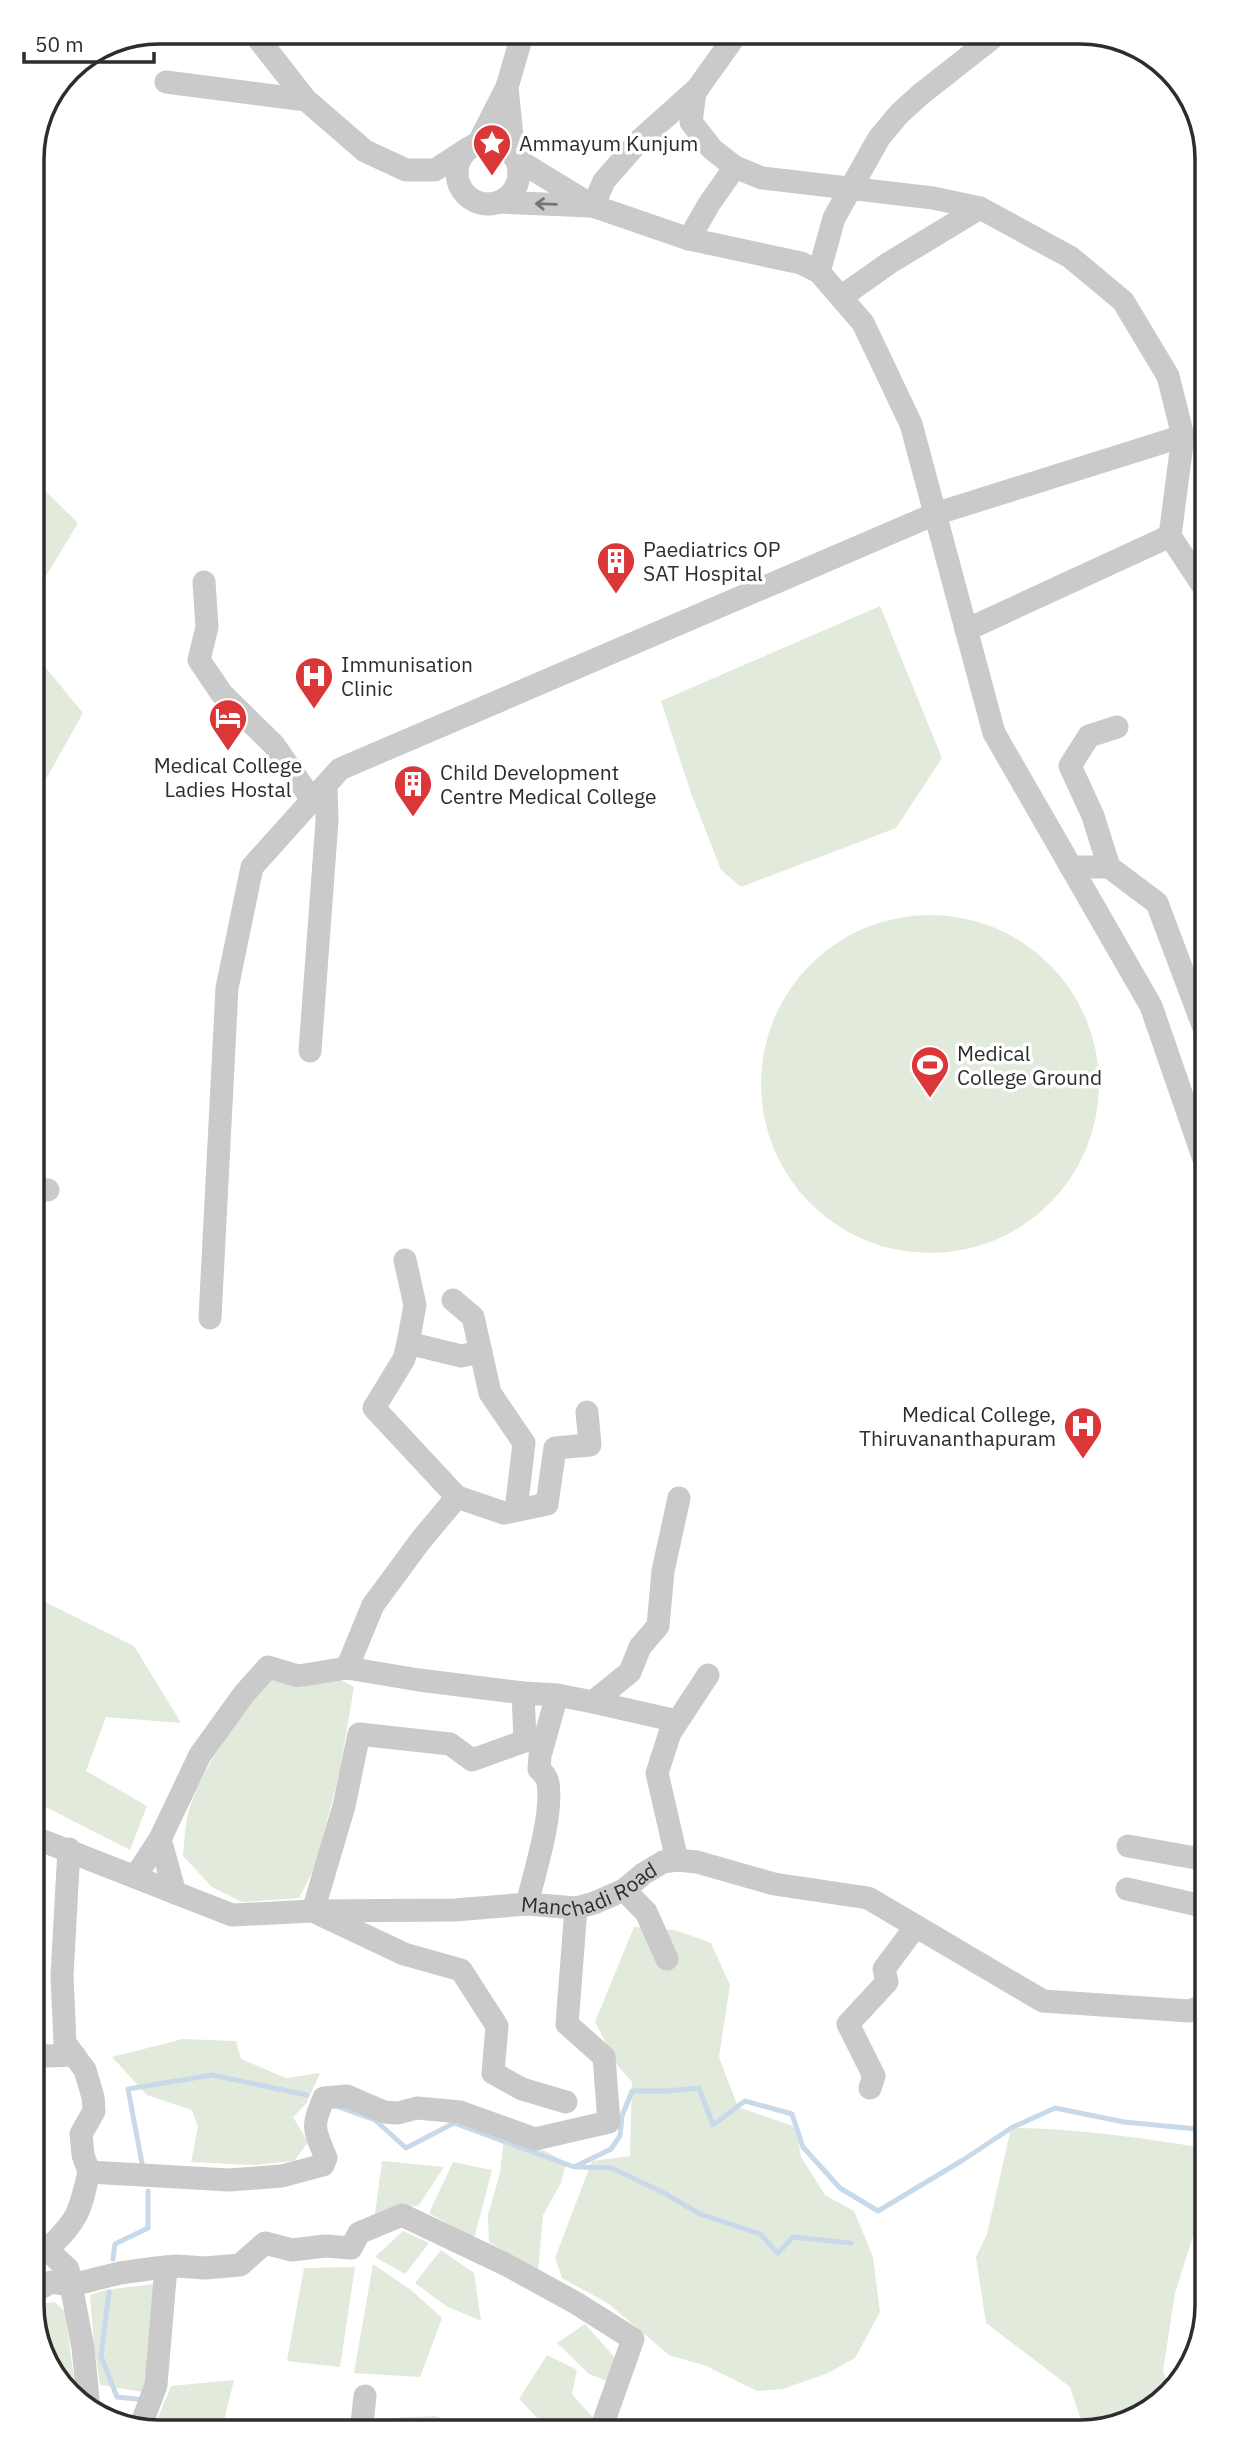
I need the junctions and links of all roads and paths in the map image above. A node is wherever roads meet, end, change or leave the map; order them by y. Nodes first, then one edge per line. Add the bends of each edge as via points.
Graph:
1 (262, 44) edge
2 (520, 44) edge
3 (730, 44) edge
4 (985, 44) edge
5 (166, 82) dead end
6 (507, 87) junction
7 (698, 89) junction
8 (306, 100) junction
9 (473, 145) junction
10 (515, 158) junction
11 (735, 167) junction
12 (499, 202) junction
13 (593, 206) junction
14 (980, 208) junction
15 (689, 239) junction
16 (819, 272) junction
17 (841, 297) junction
18 (1183, 436) junction
19 (935, 514) junction
20 (1170, 536) junction
21 (1195, 573) edge
22 (204, 582) dead end
23 (966, 630) junction
24 (1116, 727) dead end
25 (319, 792) junction
26 (1071, 867) junction
27 (1110, 867) junction
28 (1195, 1002) edge
29 (310, 1051) dead end
30 (1195, 1131) edge
31 (405, 1260) dead end
32 (453, 1300) dead end
33 (209, 1318) dead end
34 (408, 1343) junction
35 (481, 1352) junction
36 (587, 1412) dead end
37 (457, 1497) junction
38 (679, 1498) dead end
39 (516, 1510) junction
40 (347, 1668) junction
41 (708, 1675) dead end
42 (523, 1693) junction
43 (557, 1695) junction
44 (593, 1702) junction
45 (677, 1721) junction
46 (160, 1839) junction
47 (44, 1841) edge
48 (1128, 1846) dead end
49 (69, 1849) junction
50 (1195, 1858) edge
51 (677, 1860) junction
52 (135, 1877) junction
53 (624, 1889) junction
54 (1127, 1889) dead end
55 (175, 1892) junction
56 (527, 1904) junction
57 (1195, 1904) edge
58 (576, 1908) junction
59 (313, 1911) junction
60 (916, 1926) junction
61 (667, 1959) dead end
62 (1195, 2009) edge
63 (44, 2055) edge
64 (74, 2055) junction
65 (870, 2088) dead end
66 (566, 2102) dead end
67 (89, 2172) junction
68 (44, 2240) edge
69 (44, 2247) edge
70 (166, 2267) junction
71 (72, 2285) junction
72 (44, 2286) edge
73 (88, 2395) edge
74 (365, 2396) dead end
75 (143, 2419) edge
76 (362, 2420) edge
77 (604, 2420) edge

1 - 8 street
2 - 6 street
3 - 7 street
4 - 16 street via 899,114 879,138 834,218
5 - 8 street
6 - 9 street
6 - 10 street
7 - 11 street via 691,122 712,149
7 - 13 street via 631,150 604,181
8 - 9 street via 365,151 406,170 435,170
9 - 10 street via 492,141 505,146
9 - 12 street via 457,165 458,183 468,198 486,205
10 - 12 street via 518,183 511,195
10 - 13 street
11 - 14 street via 762,178
11 - 15 street
13 -> 12 street
13 - 15 street
14 - 17 street
14 - 18 street via 1070,257 1123,300 1168,376
15 - 16 street via 801,263
16 - 17 street
17 - 19 street via 863,323 911,424
18 - 19 street
18 - 20 street
19 - 23 street
19 - 25 street via 340,769
20 - 21 street
20 - 23 street
22 - 25 street via 207,627 199,660 222,694
23 - 26 street via 994,733
24 - 27 street via 1089,736 1070,766
25 - 29 street via 327,821
25 - 33 street via 252,867 228,988
26 - 27 street
26 - 30 street via 1151,1006
27 - 28 street via 1157,903
31 - 34 street via 415,1305
32 - 35 street via 473,1317
34 - 35 street via 461,1356
34 - 37 street via 404,1359 374,1408
35 - 39 street via 490,1393 524,1443
36 - 39 street via 590,1445 555,1448 547,1504
37 - 39 street via 504,1513
37 - 40 street via 373,1605
38 - 44 street via 663,1572 658,1626 640,1647 630,1672
40 - 42 street
40 - 46 street via 298,1676 268,1667 200,1755
41 - 45 street
42 - 43 street
42 - 59 street via 525,1741 472,1760 450,1744 359,1734 344,1806
43 - 44 street
43 - 56 street via 540,1756 548,1799
44 - 45 street
45 - 51 street via 657,1773
46 - 52 street
46 - 55 street
47 - 49 street, Manchadi Road
48 - 50 street
49 - 52 street, Manchadi Road
49 - 64 street via 62,1976 65,2043
51 - 53 street, Manchadi Road via 656,1866
51 - 60 street, Manchadi Road via 774,1884 868,1898
52 - 55 street, Manchadi Road
53 - 58 street, Manchadi Road
53 - 61 street via 646,1912
54 - 57 street
55 - 59 street, Manchadi Road via 232,1915
56 - 58 street, Manchadi Road
56 - 59 street, Manchadi Road via 455,1910
58 - 67 street via 567,2024 604,2057 609,2122 535,2139 460,2112 417,2108 384,2112 347,2096 324,2098 314,2119 326,2158 323,2165 282,2176 229,2180
59 - 66 street via 404,1954 461,1970 497,2026 493,2073 522,2089
60 - 62 street, Manchadi Road via 1043,2001
60 - 65 street via 884,1969 887,1982 848,2024 874,2076
63 - 64 street
64 - 67 street via 85,2070 93,2097 94,2111 81,2134
67 - 68 street via 74,2223
69 - 71 street via 68,2269
70 - 71 street
70 - 75 street via 156,2385
70 - 77 street via 240,2264 265,2244 292,2250 351,2248 359,2233 402,2216 505,2264 633,2339
71 - 72 street via 51,2282
71 - 73 street
74 - 76 street

